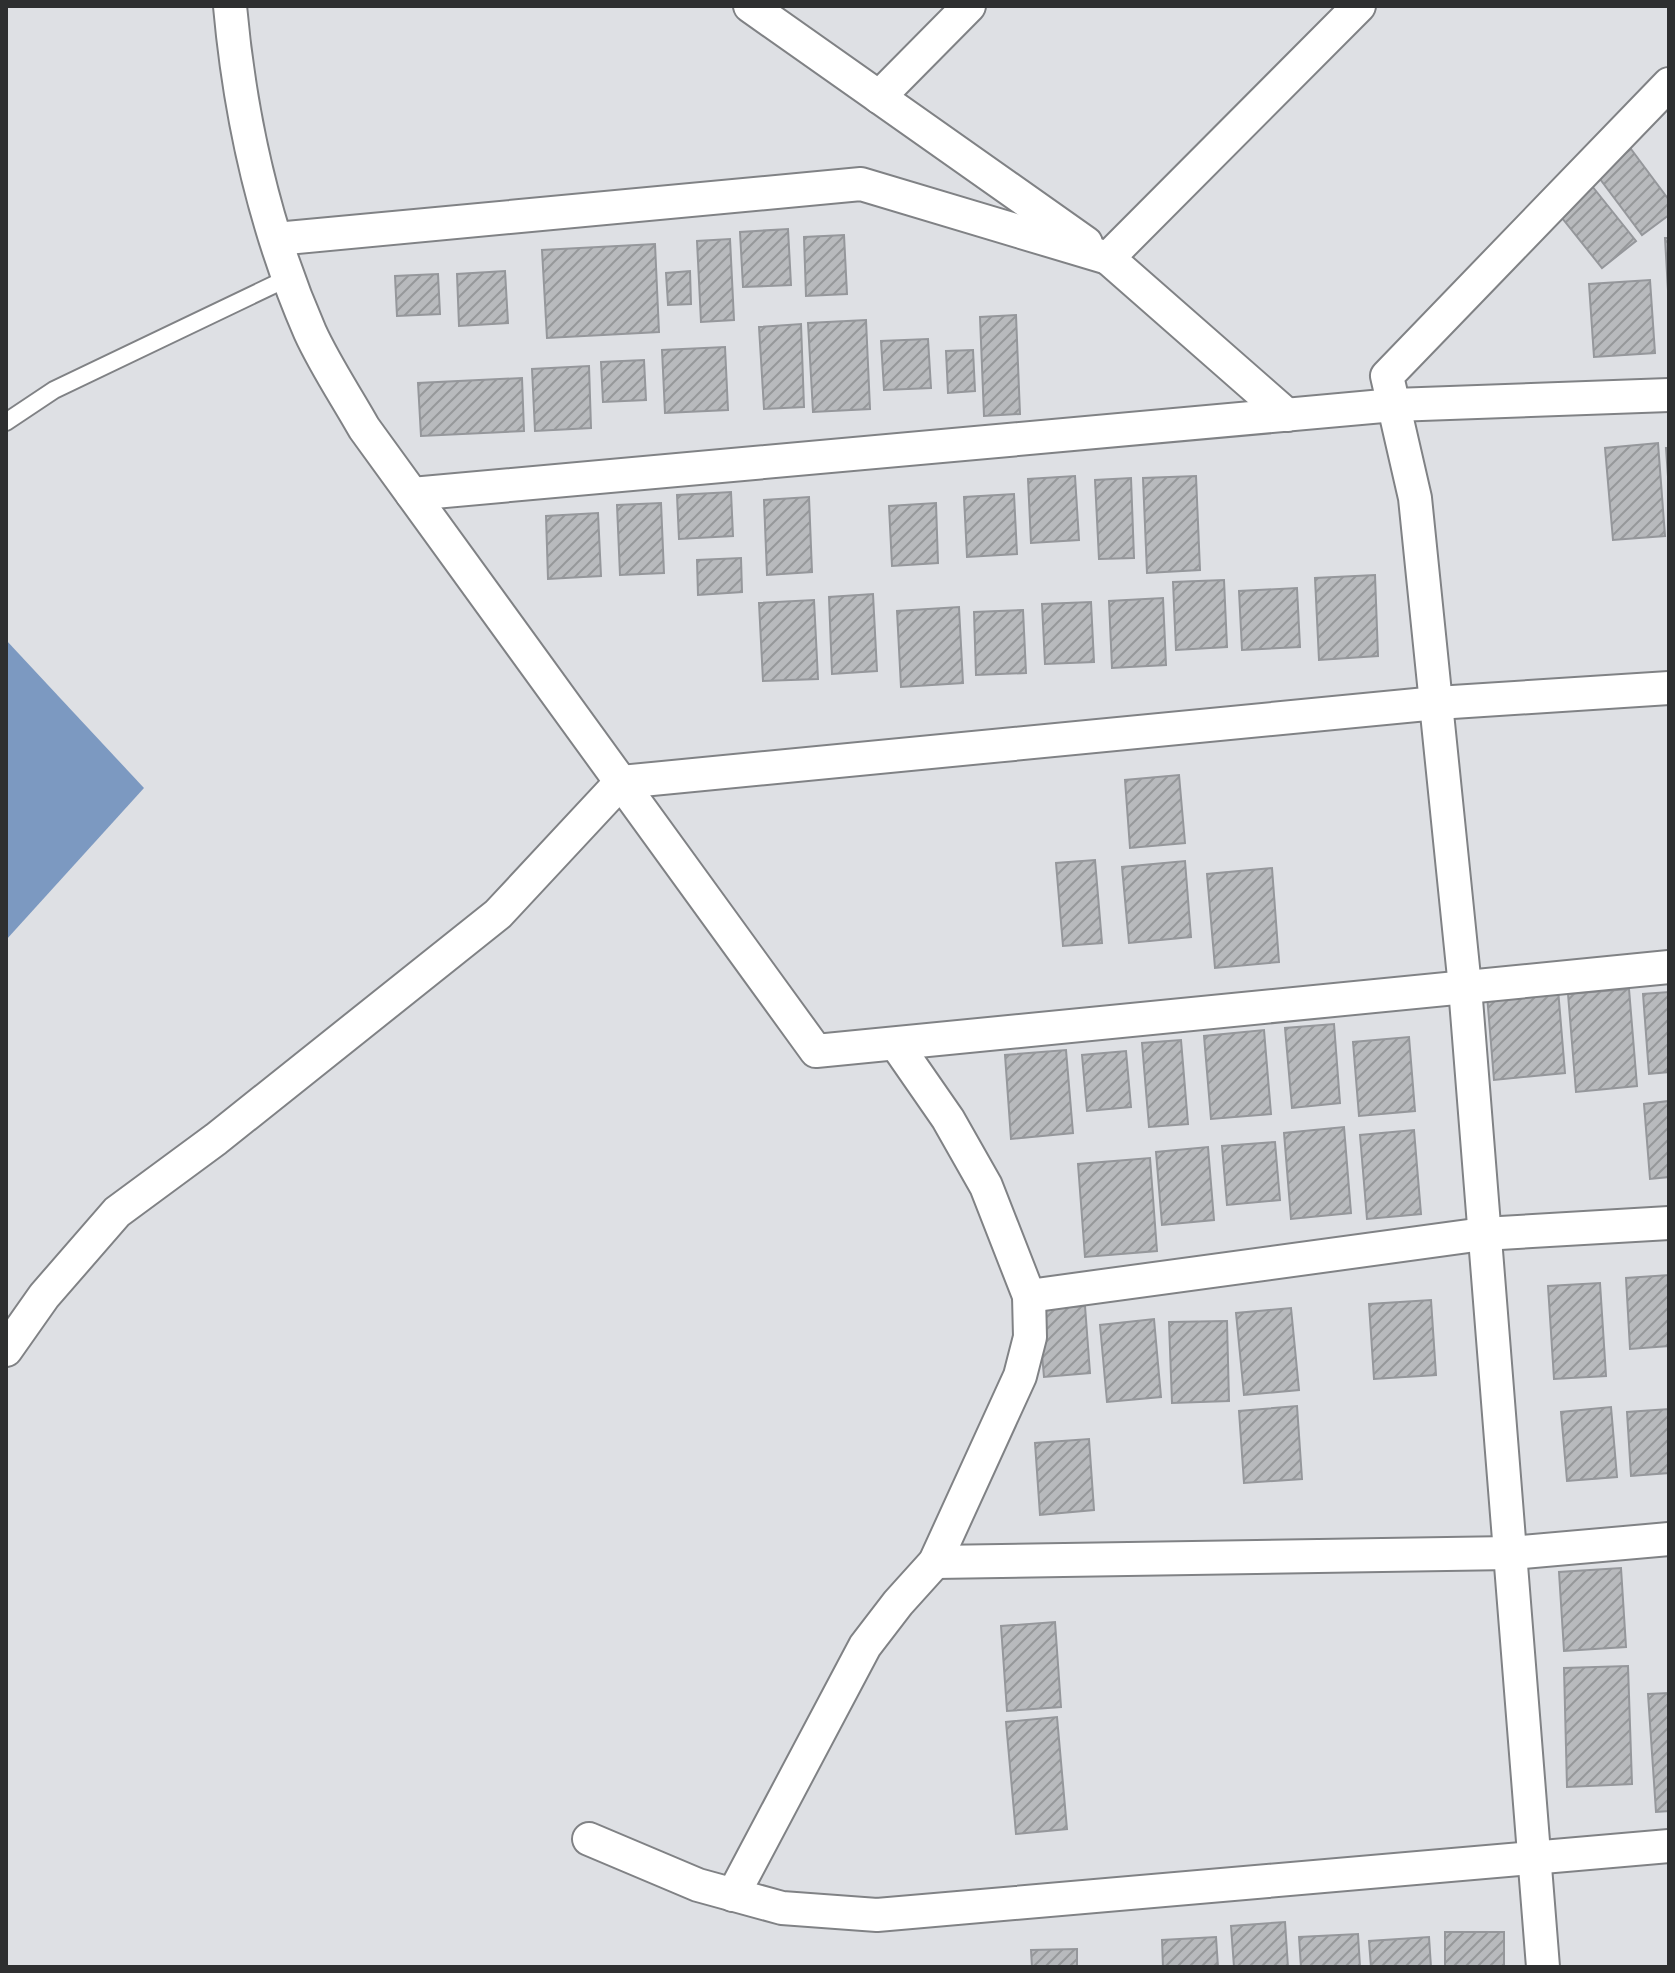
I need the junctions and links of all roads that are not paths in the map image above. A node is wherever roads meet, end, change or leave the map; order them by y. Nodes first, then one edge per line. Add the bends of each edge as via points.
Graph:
1 (230, 6) edge
2 (750, 6) edge
3 (969, 6) edge
4 (1359, 6) edge
5 (1669, 84) edge
6 (879, 97) junction
7 (276, 239) junction
8 (1108, 258) junction
9 (290, 277) junction
10 (1669, 395) edge
11 (1394, 405) junction
12 (1287, 415) junction
13 (6, 422) edge
14 (412, 494) junction
15 (1669, 688) edge
16 (1437, 703) junction
17 (621, 782) junction
18 (1669, 967) edge
19 (1465, 987) junction
20 (896, 1044) junction
21 (1669, 1223) edge
22 (1483, 1234) junction
23 (1029, 1296) junction
24 (6, 1350) edge
25 (1669, 1539) edge
26 (1511, 1553) junction
27 (935, 1562) junction
28 (589, 1839) dead end
29 (1669, 1846) edge
30 (1535, 1856) junction
31 (733, 1895) junction
32 (1543, 1967) edge

1 - 7 street via 253,157
2 - 6 street
3 - 6 street
4 - 8 street
5 - 11 street via 1387,376
6 - 8 street
7 - 8 street via 861,184
7 - 9 street
8 - 12 street
9 - 13 lane via 54,390
9 - 14 street via 311,333 356,415
10 - 11 street
11 - 12 street
11 - 16 street via 1415,498
12 - 14 street
14 - 17 street
15 - 16 street
16 - 17 street
16 - 19 street
17 - 20 street via 816,1051
17 - 24 street via 498,914 117,1212 44,1296
18 - 19 street
19 - 20 street
19 - 22 street
20 - 23 street via 986,1186
21 - 22 street
22 - 23 street
22 - 26 street
23 - 27 street via 1030,1337 1020,1376
25 - 26 street
26 - 27 street
26 - 30 street
27 - 31 street via 865,1646
28 - 31 street
29 - 30 street
30 - 31 street via 877,1915 782,1908
30 - 32 street

